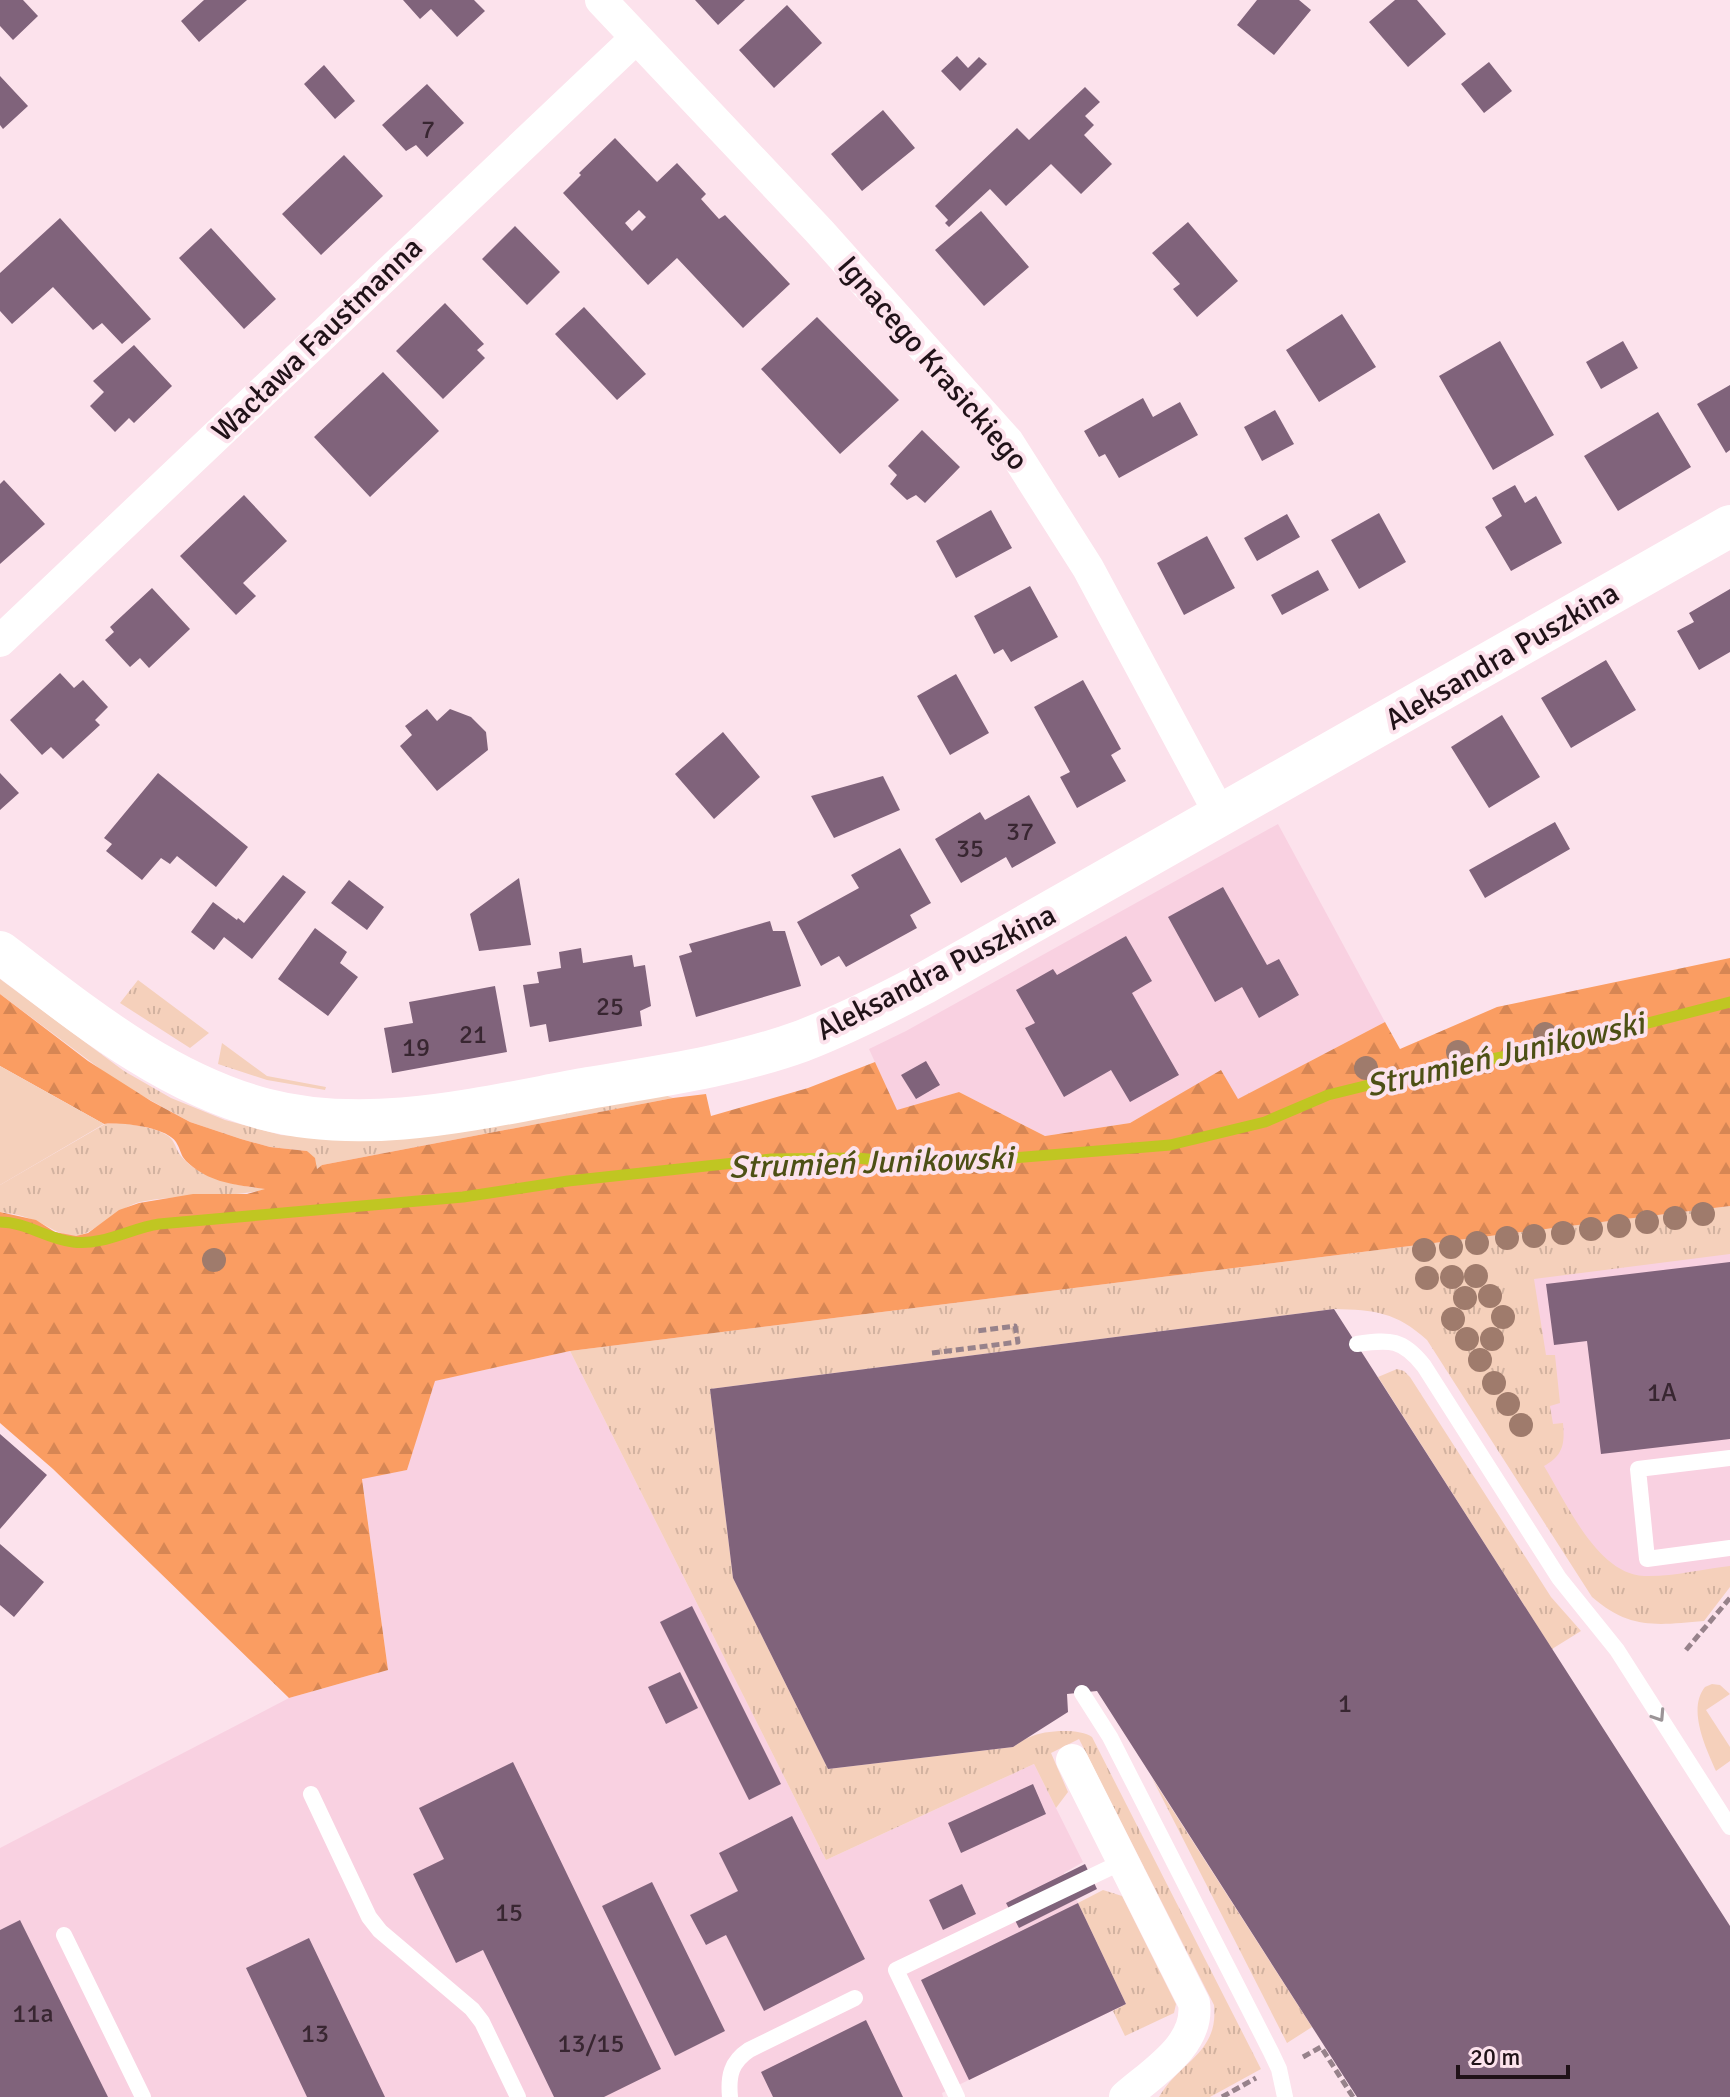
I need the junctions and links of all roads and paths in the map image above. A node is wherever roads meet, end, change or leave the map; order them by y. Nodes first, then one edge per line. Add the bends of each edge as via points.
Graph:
1 (601, 0) edge
2 (636, 38) junction
3 (1730, 526) edge
4 (0, 641) edge
5 (1221, 816) junction
6 (0, 952) edge
7 (977, 1331) dead end
8 (1357, 1344) dead end
9 (932, 1353) dead end
10 (1730, 1458) edge
11 (1730, 1548) edge
12 (1730, 1598) edge
13 (1686, 1650) dead end
14 (1082, 1693) dead end
15 (1072, 1760) dead end
16 (311, 1794) dead end
17 (1730, 1827) edge
18 (1124, 1861) junction
19 (64, 1935) dead end
20 (855, 1998) dead end
21 (1295, 2062) dead end
22 (1265, 2076) dead end
23 (143, 2097) edge
24 (518, 2097) edge
25 (730, 2097) edge
26 (957, 2097) edge
27 (1125, 2097) edge
28 (1222, 2097) edge
29 (1285, 2097) edge
30 (1353, 2097) edge

1 - 2 street, Ignacego Krasickiego
2 - 4 street, Wacława Faustmanna
2 - 5 street, Ignacego Krasickiego via 1008,442 1088,568
3 - 5 street, Aleksandra Puszkina
5 - 6 street, Aleksandra Puszkina via 923,984 801,1041 709,1066 421,1116 311,1117 220,1094 139,1053
7 - 9 path via 1015,1326 1018,1342
8 -> 17 lane via 1395,1342 1416,1355 1559,1578 1617,1650
10 - 11 lane via 1638,1469 1647,1559
12 - 13 path
14 - 29 lane via 1110,1737 1271,2052
15 - 18 street
16 - 24 lane via 369,1917 472,2009
18 - 26 lane via 896,1970
18 - 27 street via 1189,1990 1196,2015 1185,2041
19 - 23 lane
20 - 25 lane via 738,2058 731,2069
21 - 30 path via 1321,2047
22 - 28 path

